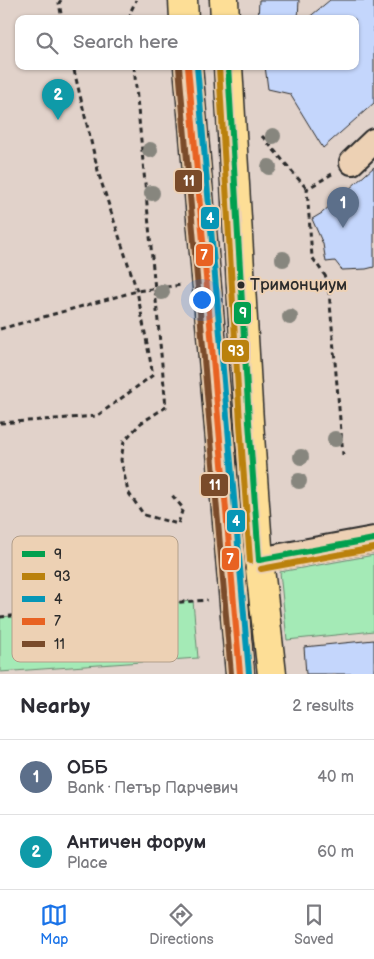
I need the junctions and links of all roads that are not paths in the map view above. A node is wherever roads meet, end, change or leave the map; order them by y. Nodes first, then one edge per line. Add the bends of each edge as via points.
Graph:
1 (183, 0) edge
2 (224, 0) edge
3 (184, 15) edge
4 (225, 15) edge
5 (188, 70) edge
6 (228, 70) edge
7 (374, 141) edge
8 (352, 162) road end
9 (374, 539) edge
10 (259, 560) junction
11 (240, 674) edge
12 (272, 674) edge

1 - 3 main road
2 - 4 main road
5 - 11 main road
6 - 10 main road
7 - 8 street
9 - 10 street
10 - 12 main road

